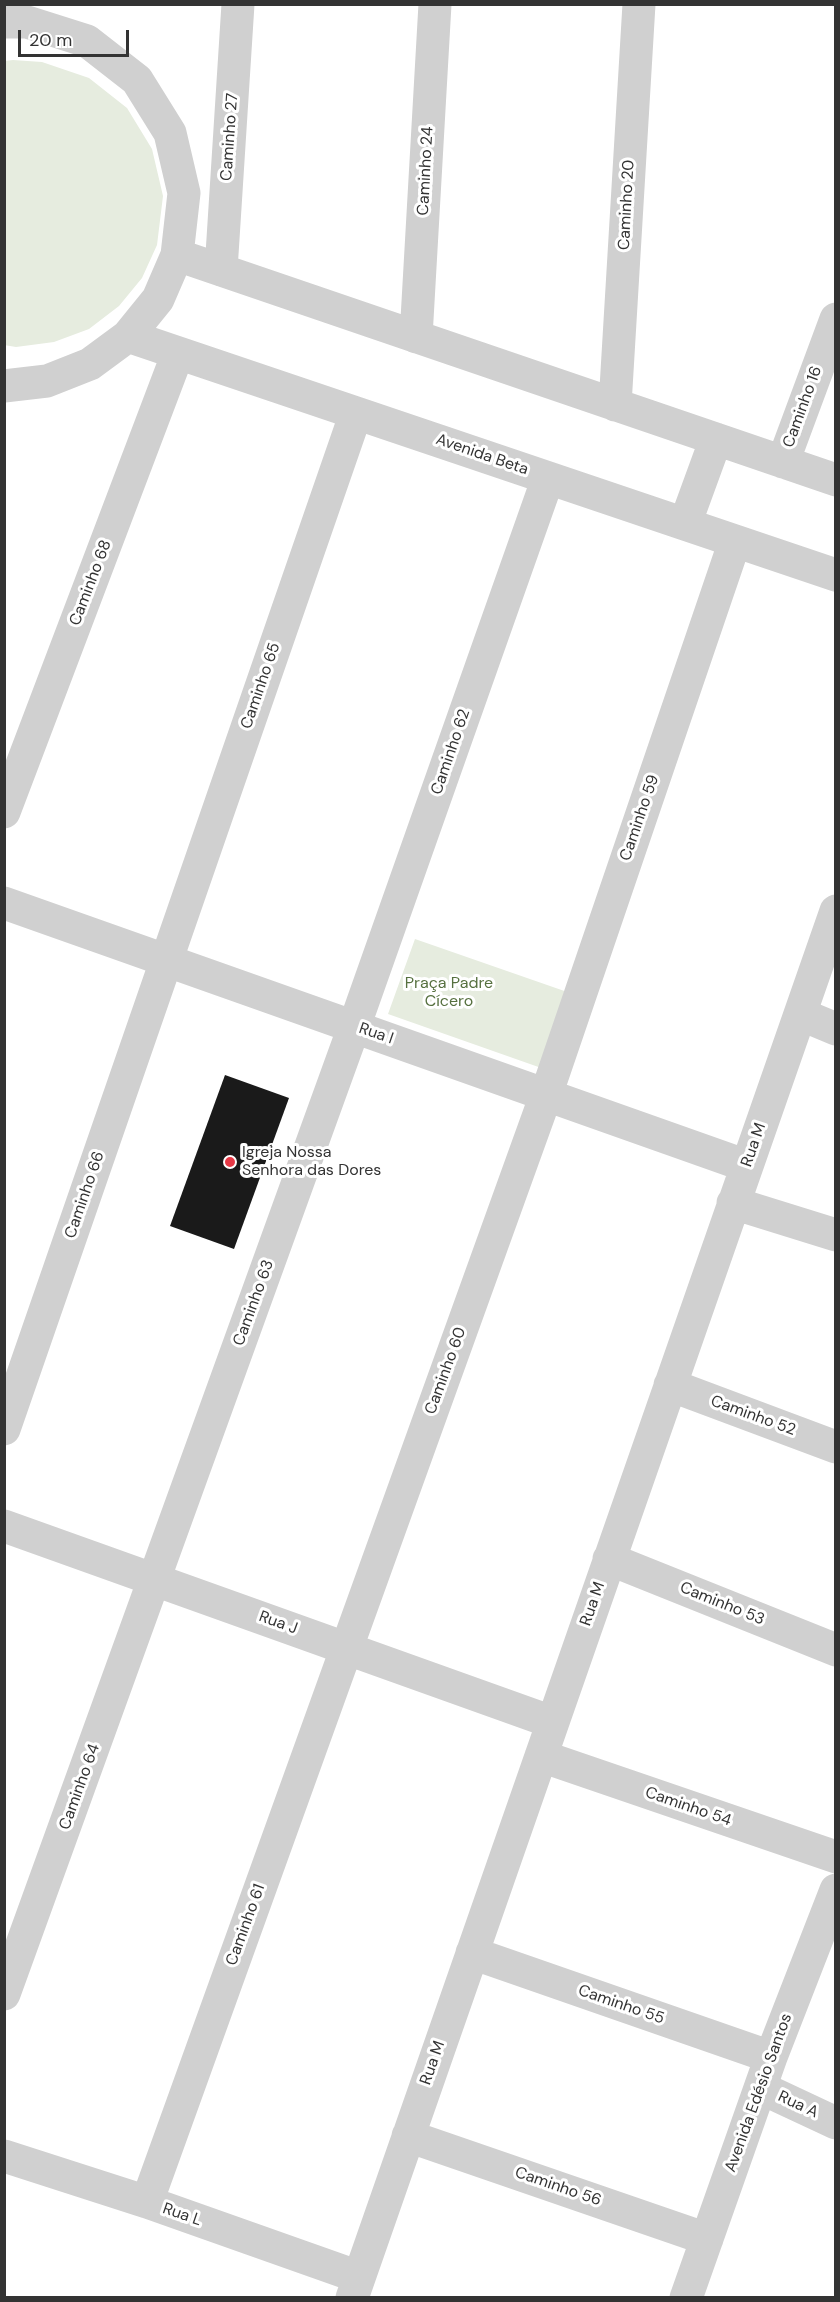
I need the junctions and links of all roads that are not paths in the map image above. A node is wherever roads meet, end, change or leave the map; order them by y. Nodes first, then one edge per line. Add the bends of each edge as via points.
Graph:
1 (238, 4) edge
2 (435, 4) edge
3 (639, 4) edge
4 (20, 16) edge
5 (177, 255) junction
6 (221, 270) junction
7 (836, 319) edge
8 (128, 336) junction
9 (417, 337) junction
10 (178, 353) junction
11 (4, 387) edge
12 (615, 405) junction
13 (356, 413) junction
14 (716, 439) junction
15 (783, 462) junction
16 (548, 478) junction
17 (836, 480) edge
18 (685, 524) junction
19 (735, 541) junction
20 (836, 575) edge
21 (4, 812) edge
22 (4, 903) edge
23 (836, 911) edge
24 (166, 960) junction
25 (800, 1014) junction
26 (354, 1027) junction
27 (836, 1029) edge
28 (546, 1095) junction
29 (747, 1166) junction
30 (734, 1203) junction
31 (836, 1235) edge
32 (670, 1385) junction
33 (4, 1429) edge
34 (836, 1447) edge
35 (4, 1526) edge
36 (609, 1558) junction
37 (155, 1579) junction
38 (345, 1647) junction
39 (836, 1650) edge
40 (552, 1722) junction
41 (541, 1756) junction
42 (836, 1857) edge
43 (836, 1890) edge
44 (472, 1953) junction
45 (4, 1994) edge
46 (771, 2057) junction
47 (761, 2088) junction
48 (836, 2123) edge
49 (408, 2136) junction
50 (4, 2156) edge
51 (147, 2202) junction
52 (707, 2239) junction
53 (355, 2287) edge
54 (686, 2298) edge

1 - 6 street, Caminho 27
2 - 9 street, Caminho 24
3 - 12 street, Caminho 20
4 - 5 street via 87,42 137,80 170,133 184,194
5 - 6 street
5 - 8 street via 158,299
6 - 9 street
7 - 15 street, Caminho 16
8 - 10 street, Avenida Beta
8 - 11 street via 90,364 47,381
9 - 12 street
10 - 13 street, Avenida Beta
10 - 21 street, Caminho 68
12 - 14 street
13 - 16 street, Avenida Beta
13 - 24 street, Caminho 65
14 - 15 street
14 - 18 street
15 - 17 street
16 - 18 street, Avenida Beta
16 - 26 street, Caminho 62
18 - 19 street, Avenida Beta
19 - 20 street, Avenida Beta
19 - 28 street, Caminho 59
22 - 24 street, Rua I
23 - 25 street, Rua M
24 - 26 street, Rua I
24 - 33 street, Caminho 66
25 - 27 street
25 - 29 street, Rua M
26 - 28 street, Rua I
26 - 37 street, Caminho 63
28 - 29 street, Rua I
28 - 38 street, Caminho 60
29 - 30 street, Rua M
30 - 31 street
30 - 32 street, Rua M
32 - 34 street, Caminho 52
32 - 36 street, Rua M
35 - 37 street, Rua J
36 - 39 street, Caminho 53
36 - 40 street, Rua M
37 - 38 street, Rua J
37 - 45 street, Caminho 64
38 - 40 street, Rua J
38 - 51 street, Caminho 61
40 - 41 street, Rua M
41 - 42 street, Caminho 54
41 - 44 street, Rua M
43 - 46 street, Avenida Edésio Santos
44 - 46 street, Caminho 55
44 - 49 street, Rua M
46 - 47 street, Avenida Edésio Santos
47 - 48 street, Rua A
47 - 52 street, Avenida Edésio Santos
49 - 52 street, Caminho 56
49 - 53 street, Rua M
50 - 51 street, Rua L
51 - 53 street, Rua L
52 - 54 street, Avenida Edésio Santos

